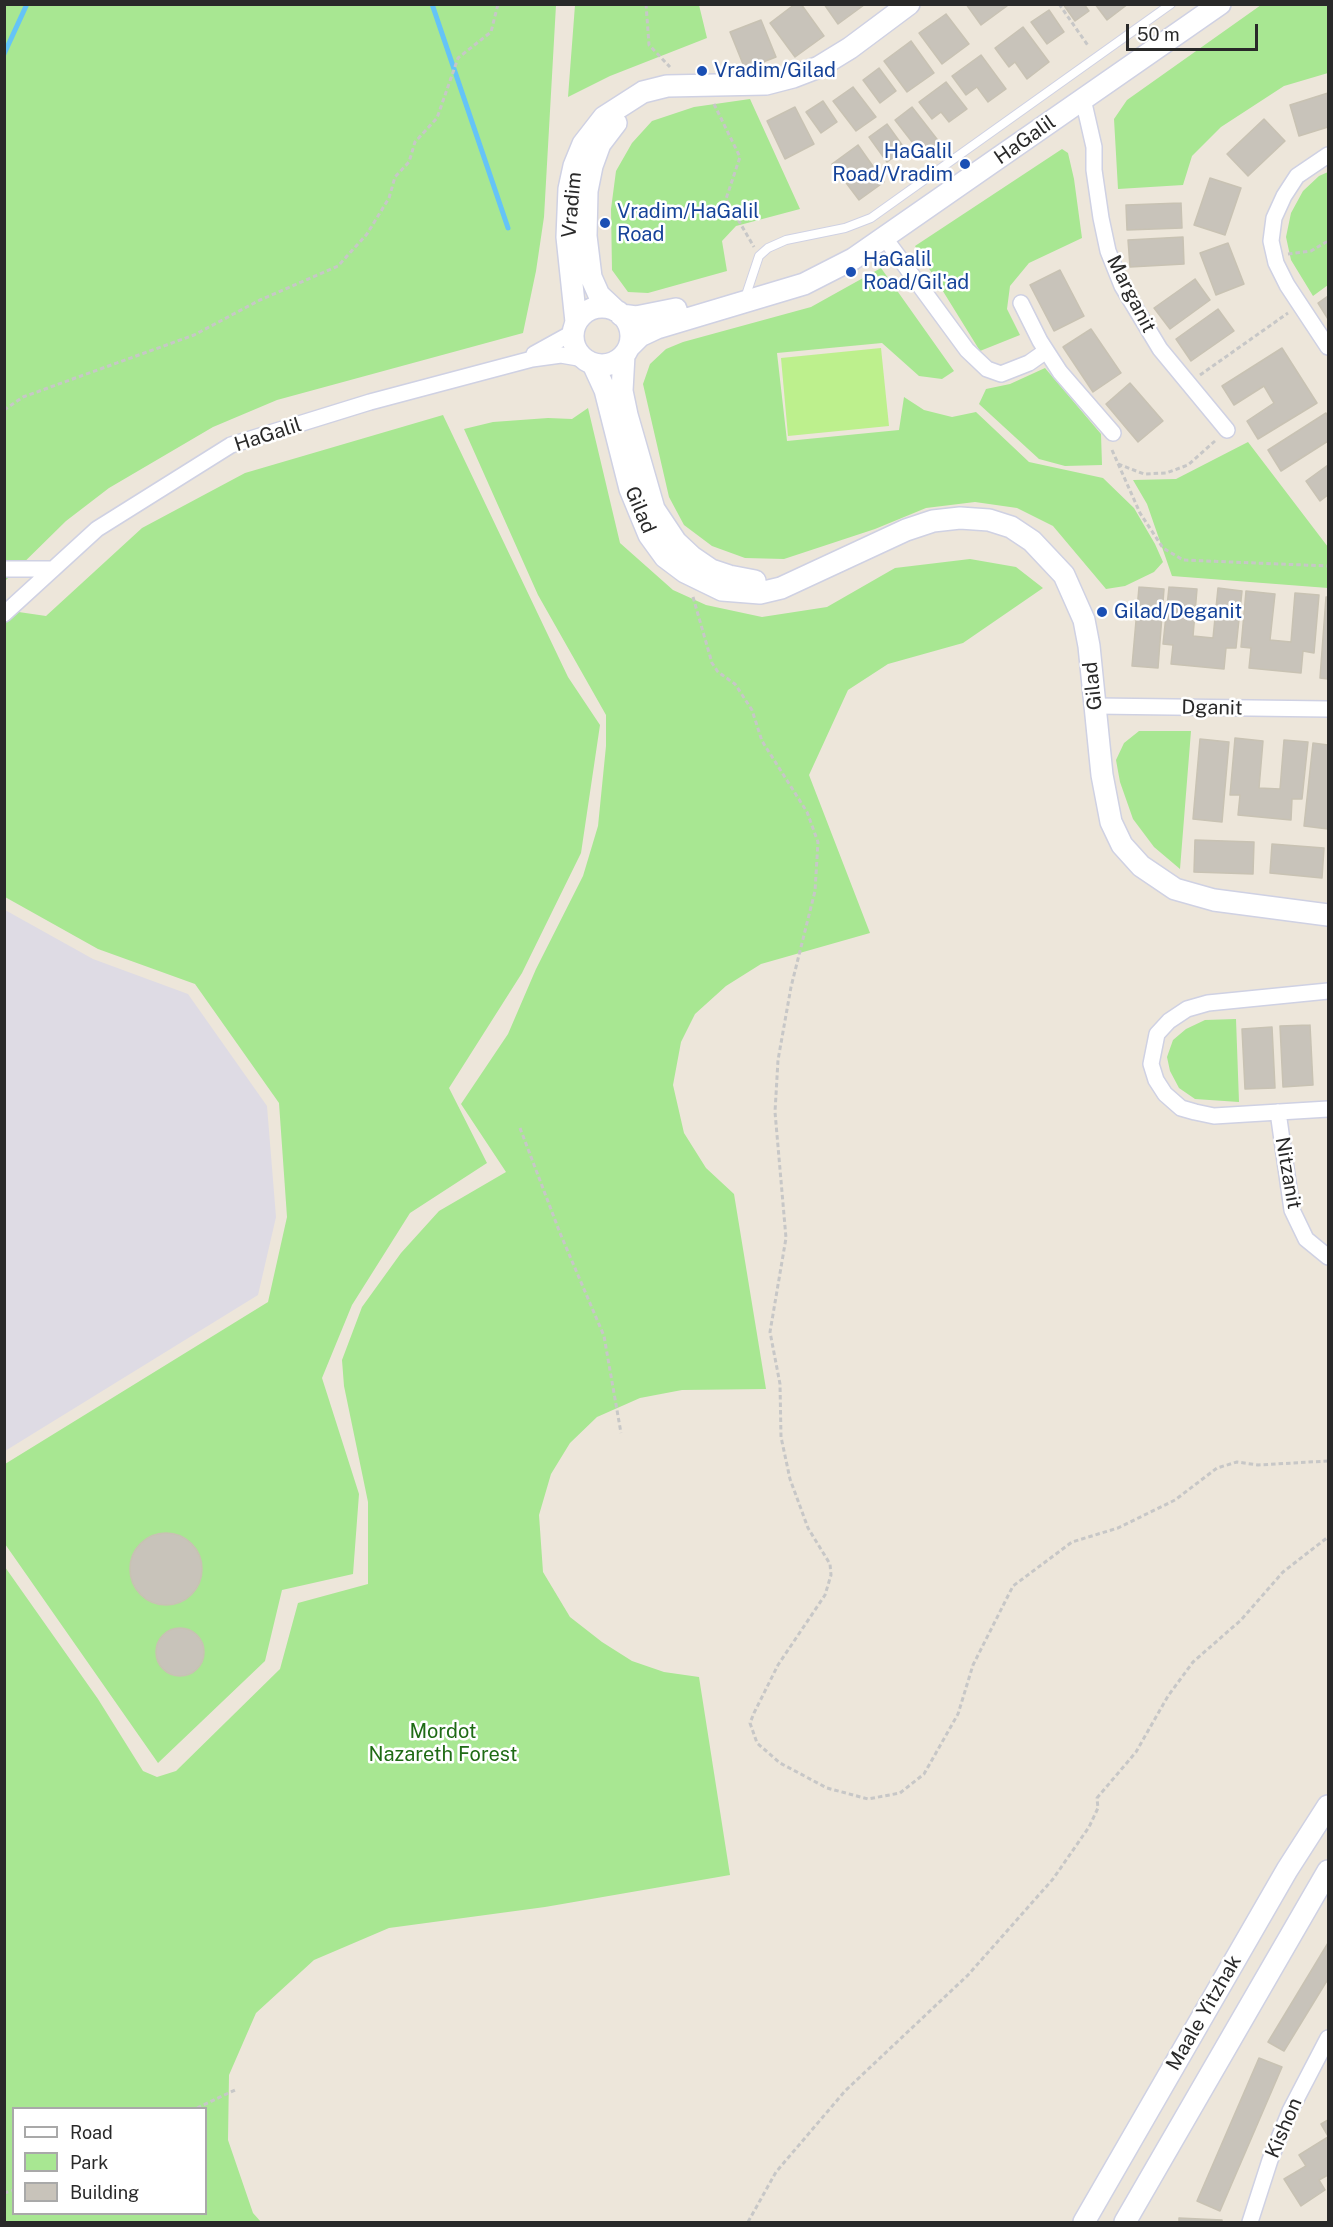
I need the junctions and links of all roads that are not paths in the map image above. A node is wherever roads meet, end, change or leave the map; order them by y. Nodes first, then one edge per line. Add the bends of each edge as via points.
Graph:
1 (909, 4) edge
2 (1172, 4) edge
3 (1221, 4) edge
4 (690, 87) junction
5 (1083, 99) junction
6 (1329, 155) edge
7 (885, 237) junction
8 (827, 273) junction
9 (747, 292) junction
10 (1021, 303) dead end
11 (618, 312) junction
12 (574, 328) junction
13 (1329, 347) edge
14 (626, 351) junction
15 (1046, 351) junction
16 (588, 362) junction
17 (509, 365) junction
18 (1227, 430) road end
19 (1113, 433) road end
20 (4, 569) edge
21 (53, 569) junction
22 (822, 569) junction
23 (4, 614) edge
24 (1096, 706) junction
25 (1329, 709) edge
26 (1329, 915) edge
27 (1329, 991) edge
28 (1329, 1109) edge
29 (1278, 1112) junction
30 (1329, 1257) edge
31 (1329, 1806) edge
32 (1329, 1871) edge
33 (1329, 2038) edge
34 (1084, 2223) edge
35 (1125, 2223) edge
36 (1250, 2223) edge

1 - 4 street, Vradim via 850,48 793,77 766,84
2 - 9 lane via 871,218 768,248 759,256
3 - 5 street, HaGalil
4 - 11 street, Vradim via 642,101 625,113 600,144 592,166 586,214 588,262 599,295
4 - 12 street, Vradim via 667,86 643,92 604,117 583,144 573,166 567,214
5 - 7 street, HaGalil
5 - 18 street, Marganit via 1094,147 1094,170 1108,251 1122,286 1160,349
6 - 13 street via 1297,176 1274,218 1271,241 1287,285
7 - 8 street, HaGalil
7 - 15 street via 967,350 987,369 1001,374
8 - 9 street, HaGalil
8 - 14 street, HaGalil via 769,296 657,328 640,336
9 - 11 street, HaGalil via 648,316 629,317
10 - 15 street
11 - 12 street via 605,307 591,309
11 - 14 street via 631,337
12 - 16 street via 573,343
12 - 17 street, HaGalil via 547,348
14 - 16 street via 606,365
14 - 22 street, Gilad via 622,390 646,489 676,542 711,570 748,580 774,582
15 - 19 street
16 - 17 street, HaGalil via 561,355
16 - 22 street, Gilad via 605,390 639,515 665,557 722,590 760,593
17 - 21 street, HaGalil via 231,445 97,529
20 - 21 street
21 - 23 street, HaGalil
22 - 24 street, Gilad via 933,521 989,520 1011,527 1050,558 1075,596 1089,646
24 - 25 street, Dganit
24 - 26 street, Gilad via 1111,822 1122,845 1141,866 1175,890
27 - 29 street via 1208,1003 1187,1009 1157,1034 1151,1064 1156,1080 1181,1108 1214,1116
28 - 29 street
29 - 30 street, Nitzanit via 1292,1210 1306,1239
31 - 34 street, Maale Yitzhak via 1281,1881
32 - 35 street, Maale Yitzhak
33 - 36 street, Kishon via 1290,2111

